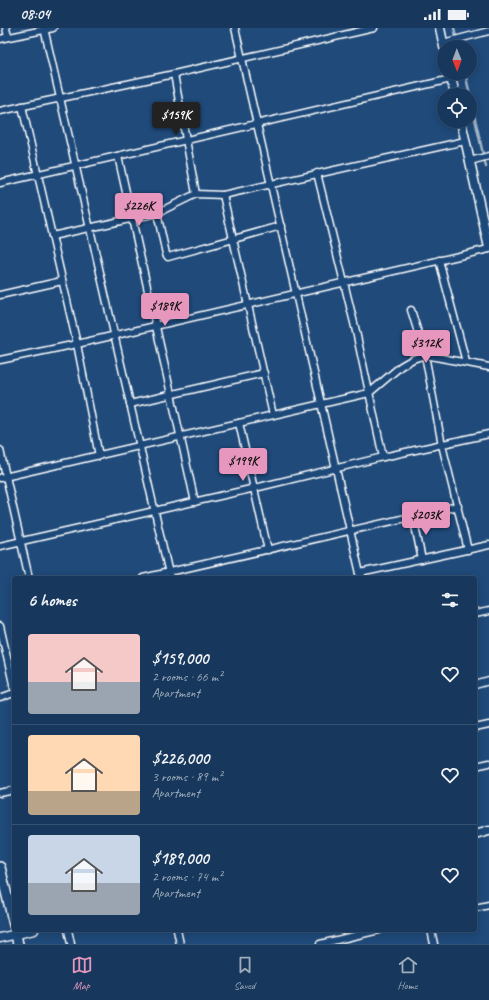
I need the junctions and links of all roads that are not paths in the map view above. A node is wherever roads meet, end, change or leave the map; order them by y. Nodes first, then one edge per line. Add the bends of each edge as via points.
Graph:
1 (6, 28) edge
2 (53, 28) edge
3 (236, 28) edge
4 (374, 28) edge
5 (440, 28) edge
6 (44, 29) edge
7 (489, 31) edge
8 (8, 37) junction
9 (0, 39) edge
10 (443, 40) edge
11 (460, 40) edge
12 (242, 58) junction
13 (174, 74) junction
14 (437, 79) edge
15 (60, 98) junction
16 (22, 106) junction
17 (0, 111) edge
18 (257, 124) junction
19 (462, 128) edge
20 (186, 141) junction
21 (465, 141) junction
22 (118, 156) junction
23 (489, 156) edge
24 (470, 161) junction
25 (75, 166) junction
26 (317, 173) junction
27 (38, 174) junction
28 (0, 183) edge
29 (271, 184) junction
30 (196, 194) junction
31 (223, 195) junction
32 (157, 213) junction
33 (132, 219) junction
34 (281, 226) junction
35 (90, 228) junction
36 (52, 236) junction
37 (234, 240) junction
38 (489, 248) edge
39 (439, 260) junction
40 (62, 281) junction
41 (344, 282) junction
42 (296, 293) junction
43 (0, 294) edge
44 (248, 304) junction
45 (411, 310) dead end
46 (156, 325) junction
47 (114, 334) junction
48 (77, 344) junction
49 (425, 355) junction
50 (0, 360) edge
51 (466, 362) junction
52 (489, 367) edge
53 (264, 373) junction
54 (369, 393) junction
55 (171, 394) junction
56 (130, 404) junction
57 (322, 404) junction
58 (273, 415) junction
59 (239, 424) junction
60 (489, 434) edge
61 (181, 437) junction
62 (442, 445) junction
63 (140, 446) junction
64 (0, 450) edge
65 (98, 456) junction
66 (383, 457) junction
67 (336, 469) junction
68 (3, 477) edge
69 (255, 488) junction
70 (195, 502) junction
71 (458, 506) junction
72 (154, 511) junction
73 (413, 516) junction
74 (350, 531) junction
75 (21, 540) junction
76 (489, 545) edge
77 (0, 546) edge
78 (268, 550) junction
79 (468, 550) junction
80 (422, 560) junction
81 (29, 576) edge
82 (169, 576) edge
83 (361, 576) edge
84 (489, 611) edge
85 (477, 614) edge
86 (0, 626) edge
87 (12, 679) edge
88 (489, 682) edge
89 (477, 685) edge
90 (12, 694) edge
91 (0, 698) edge
92 (489, 725) edge
93 (477, 728) edge
94 (489, 763) edge
95 (477, 766) edge
96 (12, 790) edge
97 (0, 793) edge
98 (489, 830) edge
99 (477, 833) edge
100 (0, 869) edge
101 (489, 905) edge
102 (477, 908) edge
103 (12, 917) edge
104 (16, 932) edge
105 (68, 932) edge
106 (177, 932) edge
107 (371, 932) edge
108 (431, 932) edge
109 (351, 937) junction
110 (0, 938) edge
111 (18, 944) edge
112 (71, 944) edge
113 (180, 944) edge
114 (320, 944) edge
115 (352, 944) edge
116 (434, 944) edge

1 - 8 street
2 - 6 street
3 - 12 street
4 - 12 street
5 - 10 street
6 - 8 street
6 - 15 street
7 - 11 street
8 - 9 street
12 - 13 street
12 - 18 street
13 - 15 street
13 - 20 street
14 - 18 street
15 - 16 street
15 - 25 street
16 - 17 street
16 - 27 street
18 - 20 street
18 - 29 street
19 - 21 street
20 - 22 street
20 - 30 street
21 - 24 street
21 - 26 street
22 - 25 street
22 - 33 street
23 - 24 street
24 - 38 street
25 - 27 street
25 - 35 street
26 - 29 street
26 - 41 street
27 - 28 street
27 - 36 street
29 - 31 street
29 - 34 street
30 - 31 street
30 - 32 street
31 - 37 street
32 - 33 street
32 - 37 street via 168,257
33 - 35 street
33 - 46 street
34 - 37 street
34 - 42 street
35 - 36 street
35 - 47 street
36 - 40 street
37 - 44 street
38 - 39 street
39 - 41 street
39 - 51 street
40 - 43 street
40 - 48 street
41 - 42 street
41 - 54 street
42 - 44 street
42 - 57 street
44 - 46 street
44 - 53 street
45 - 49 street
46 - 47 street
46 - 55 street
47 - 48 street
47 - 56 street
48 - 50 street
48 - 65 street
49 - 51 street
49 - 54 street via 401,366
49 - 62 street
51 - 52 street
53 - 55 street
53 - 58 street
54 - 57 street
54 - 66 street
55 - 56 street
55 - 61 street
56 - 63 street
57 - 58 street
57 - 67 street
58 - 59 street
59 - 61 street
59 - 69 street
60 - 62 street
61 - 63 street
61 - 70 street
62 - 66 street
62 - 71 street
63 - 65 street
63 - 72 street
64 - 68 street
65 - 68 street
66 - 67 street
67 - 69 street
67 - 74 street
68 - 75 street
69 - 70 street
69 - 78 street
70 - 72 street
71 - 73 street
71 - 79 street
72 - 75 street
72 - 82 street
73 - 74 street
73 - 80 street
74 - 78 street
74 - 83 street
75 - 77 street
75 - 81 street
76 - 79 street
78 - 82 street
79 - 80 street
80 - 83 street
84 - 85 street
86 - 87 street
88 - 89 street
90 - 91 street
92 - 93 street
94 - 95 street
96 - 97 street
98 - 99 street
100 - 103 main road
101 - 102 street
104 - 110 street
104 - 111 main road
105 - 112 street
106 - 113 street
107 - 109 street
108 - 116 street
109 - 114 street
109 - 115 street

